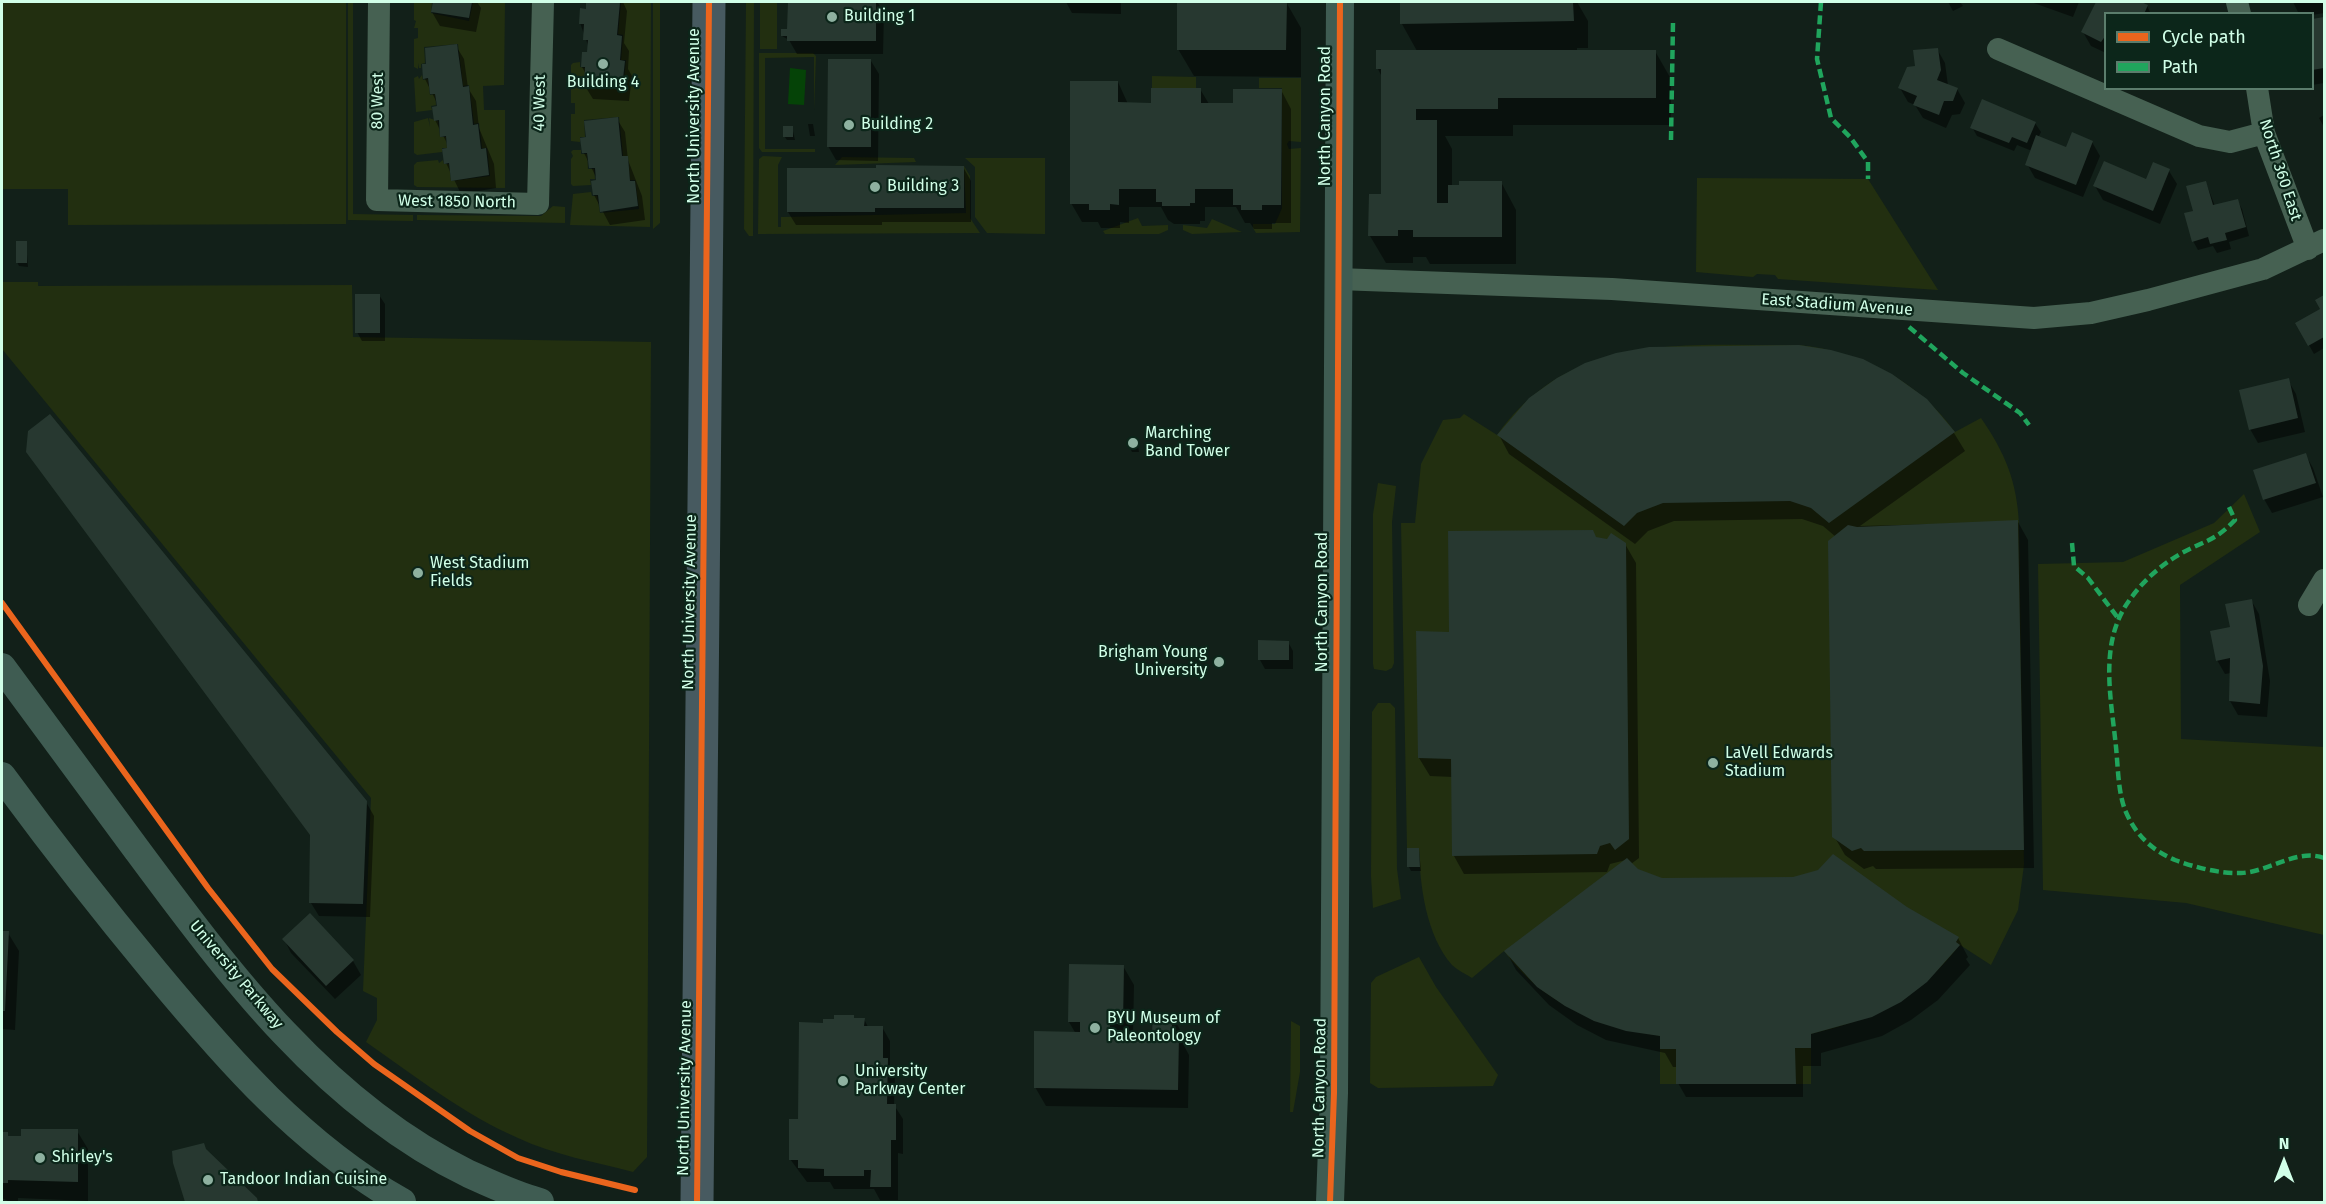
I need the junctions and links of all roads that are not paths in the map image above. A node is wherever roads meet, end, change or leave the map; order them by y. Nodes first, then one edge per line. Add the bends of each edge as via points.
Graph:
1 (379, 2) edge
2 (543, 2) edge
3 (709, 2) edge
4 (1340, 2) edge
5 (1998, 49) dead end
6 (2257, 90) edge
7 (2264, 133) junction
8 (377, 200) joint
9 (538, 204) joint
10 (2316, 245) edge
11 (1338, 279) junction
12 (2325, 580) edge
13 (2308, 604) dead end
14 (2, 667) edge
15 (2, 776) edge
16 (2, 800) edge
17 (34, 819) junction
18 (402, 1203) edge
19 (540, 1203) edge
20 (697, 1203) edge
21 (1330, 1203) edge

1 - 8 street, 80 West
2 - 9 street, 40 West
3 - 20 highway, North University Avenue
4 - 11 main road, North Canyon Road
5 - 7 street via 2199,136 2230,142
6 - 7 street, North 360 East
7 - 10 street, North 360 East
8 - 9 street, West 1850 North
10 - 11 street, East Stadium Avenue via 2263,269 2148,300 2091,313 2034,318 1612,289
11 - 21 main road, North Canyon Road via 1334,1093
12 - 13 street
14 - 19 main road, University Parkway via 219,960 329,1079 430,1155
15 - 17 main road
16 - 17 main road
17 - 18 main road via 173,994 264,1096 321,1149

